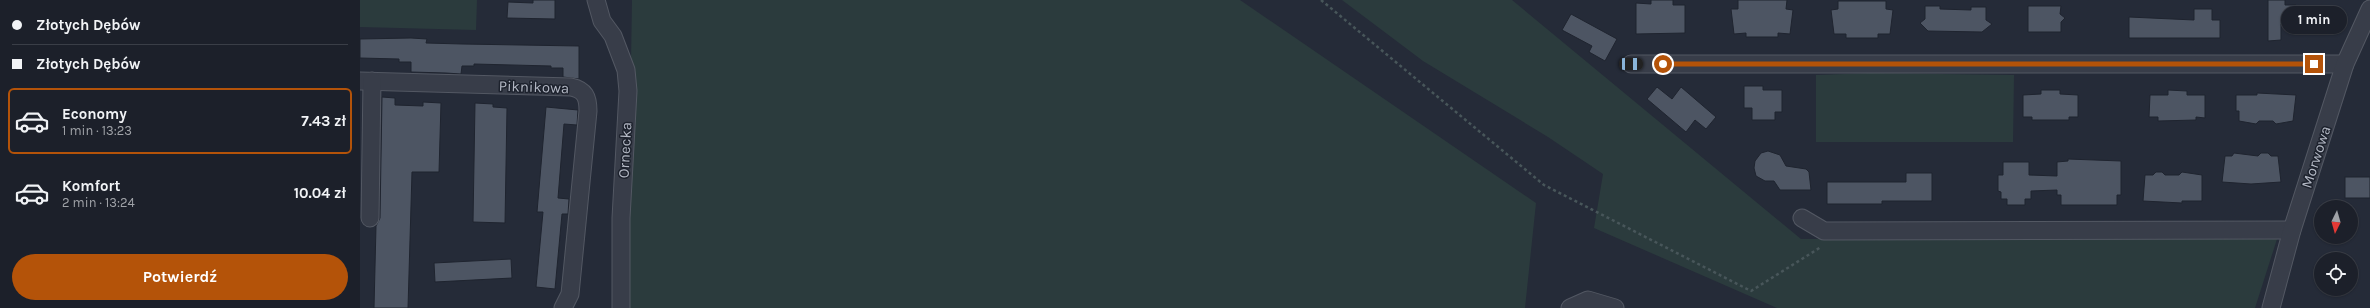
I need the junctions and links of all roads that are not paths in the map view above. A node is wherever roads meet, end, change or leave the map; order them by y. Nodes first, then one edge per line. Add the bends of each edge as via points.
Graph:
1 (596, 0) edge
2 (2370, 9) edge
3 (1631, 64) dead end
4 (2346, 64) junction
5 (366, 81) edge
6 (370, 218) dead end
7 (1802, 218) dead end
8 (2292, 230) junction
9 (564, 308) edge
10 (621, 308) edge
11 (1570, 308) edge
12 (1615, 308) edge
13 (2271, 308) edge

1 - 10 street, Ornecka via 602,21 613,36 626,70 628,91 621,218
2 - 4 street, Morwowa
3 - 4 street
4 - 8 street, Morwowa
5 - 6 street
5 - 9 street, Piknikowa via 571,88 583,92 588,111 570,294
7 - 8 street via 1824,231 1847,232
8 - 13 street, Morwowa
11 - 12 street via 1588,300

